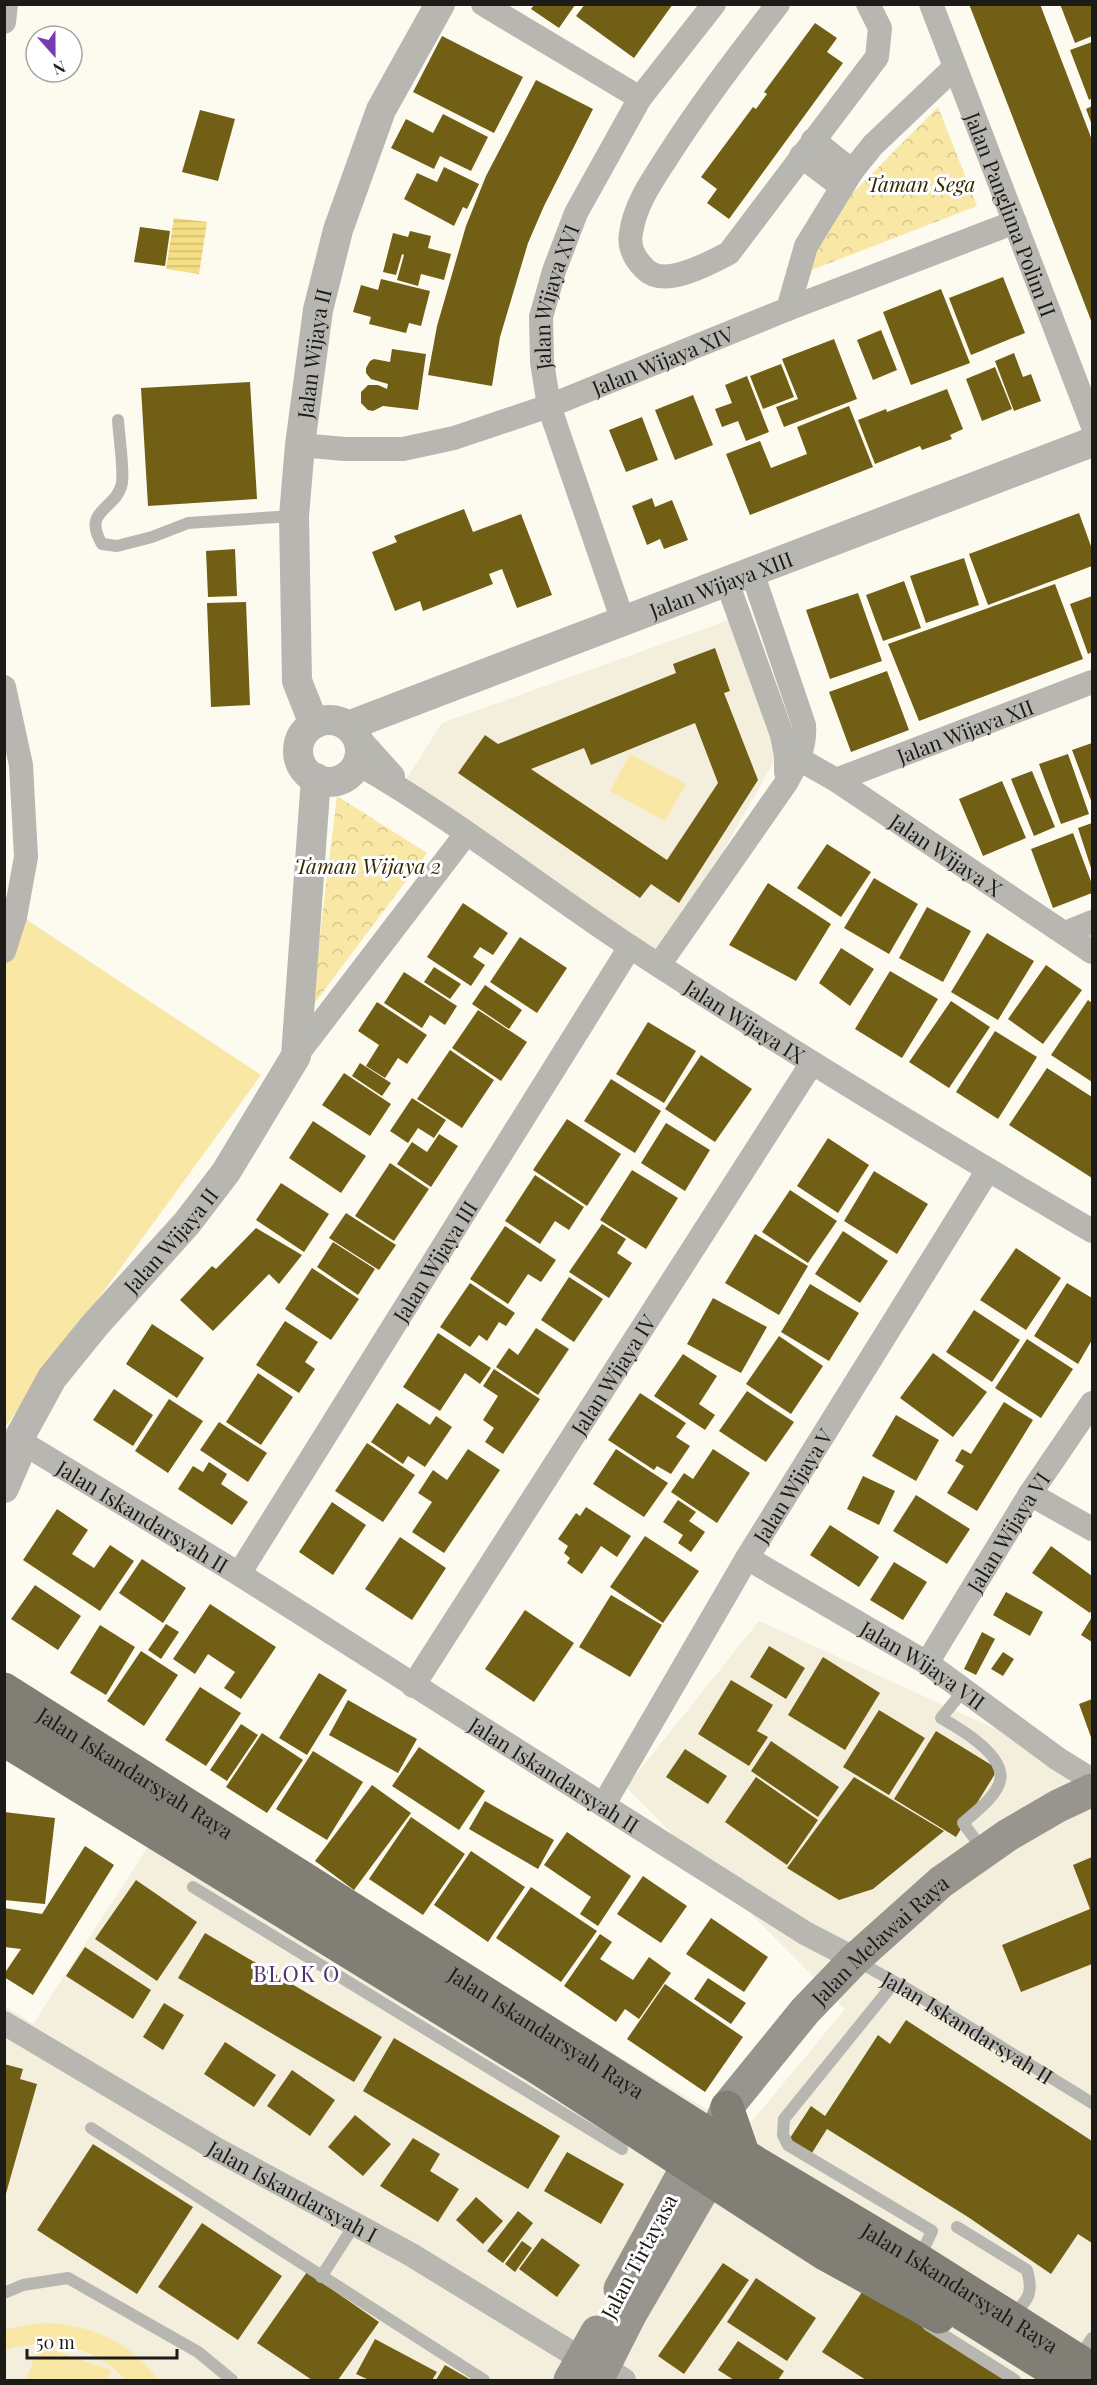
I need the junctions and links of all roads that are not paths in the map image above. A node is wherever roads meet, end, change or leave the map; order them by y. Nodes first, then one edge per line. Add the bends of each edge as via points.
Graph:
1 (6, 4) edge
2 (440, 4) edge
3 (483, 4) edge
4 (714, 4) edge
5 (778, 4) edge
6 (868, 4) edge
7 (931, 4) edge
8 (4, 22) edge
9 (955, 67) junction
10 (640, 98) junction
11 (807, 148) junction
12 (847, 179) junction
13 (1015, 222) junction
14 (788, 309) junction
15 (549, 406) junction
16 (118, 420) dead end
17 (1092, 424) edge
18 (1092, 442) edge
19 (300, 445) junction
20 (294, 516) junction
21 (739, 577) junction
22 (623, 621) junction
23 (1092, 682) edge
24 (4, 687) edge
25 (314, 724) junction
26 (354, 741) junction
27 (793, 758) junction
28 (316, 778) junction
29 (836, 780) junction
30 (466, 834) junction
31 (1092, 922) edge
32 (1065, 933) junction
33 (630, 947) junction
34 (4, 951) edge
35 (1092, 952) edge
36 (659, 965) junction
37 (296, 1056) junction
38 (812, 1063) junction
39 (988, 1170) junction
40 (1092, 1231) edge
41 (1092, 1402) edge
42 (19, 1440) edge
43 (4, 1488) edge
44 (1030, 1494) junction
45 (1092, 1528) edge
46 (747, 1558) junction
47 (239, 1574) junction
48 (927, 1663) junction
49 (414, 1686) junction
50 (4, 1689) edge
51 (964, 1690) junction
52 (4, 1714) edge
53 (4, 1740) edge
54 (1092, 1780) edge
55 (1092, 1791) edge
56 (604, 1804) junction
57 (985, 1852) junction
58 (193, 1887) dead end
59 (855, 1959) junction
60 (894, 1983) junction
61 (410, 2004) junction
62 (4, 2023) edge
63 (1092, 2103) edge
64 (727, 2107) junction
65 (91, 2128) dead end
66 (709, 2134) junction
67 (622, 2149) dead end
68 (744, 2156) junction
69 (698, 2172) junction
70 (355, 2224) junction
71 (957, 2227) dead end
72 (925, 2248) junction
73 (321, 2277) junction
74 (4, 2293) edge
75 (1010, 2318) junction
76 (1083, 2362) edge
77 (596, 2374) edge
78 (1024, 2378) edge
79 (231, 2380) edge
80 (484, 2380) edge

1 - 8 street
2 - 19 street, Jalan Wijaya II via 381,110 338,230 318,310
3 - 10 street
4 - 10 street, Jalan Wijaya XVI
5 - 11 street via 694,114 642,196 630,234 633,257 648,272 671,277 702,267 729,252
6 - 11 street via 880,28 877,57
7 - 9 street, Jalan Panglima Polim II
9 - 12 street via 873,145
9 - 13 street, Jalan Panglima Polim II
10 - 15 street, Jalan Wijaya XVI via 576,213 554,271 541,317 542,362
11 - 12 street
12 - 14 street via 806,246
13 - 14 street, Jalan Wijaya XIV
13 - 17 street, Jalan Panglima Polim II
14 - 15 street, Jalan Wijaya XIV
15 - 19 street, Jalan Wijaya XIV via 454,438 403,449
15 - 22 street, Jalan Wijaya XVI
16 - 20 lane via 122,483 96,520 95,532 102,544 117,546 188,524
18 - 21 street, Jalan Wijaya XIII
19 - 20 street, Jalan Wijaya II
20 - 25 street, Jalan Wijaya II via 297,681
21 - 22 street, Jalan Wijaya XIII
21 - 27 street via 782,735
22 - 26 street, Jalan Wijaya XIII
23 - 29 street, Jalan Wijaya XII
24 - 34 street via 21,765 26,857
25 - 26 street via 331,720
25 - 28 street via 304,734 299,750 303,766
26 - 28 street via 350,773 328,782
26 - 30 street, Jalan Wijaya IX via 409,793
27 - 29 street, Jalan Wijaya X
27 - 36 street via 786,783
28 - 37 street, Jalan Wijaya II
29 - 32 street, Jalan Wijaya X
30 - 33 street, Jalan Wijaya IX
30 - 37 street, Jalan Wijaya II
31 - 32 street
32 - 35 street, Jalan Wijaya X
33 - 36 street, Jalan Wijaya IX
33 - 47 street, Jalan Wijaya III
36 - 38 street, Jalan Wijaya IX
37 - 42 street, Jalan Wijaya II via 226,1172 187,1223 52,1378
38 - 39 street, Jalan Wijaya IX
38 - 49 street, Jalan Wijaya IV
39 - 40 street, Jalan Wijaya IX
39 - 46 street, Jalan Wijaya V
41 - 44 street, Jalan Wijaya VI
42 - 43 street, Jalan Wijaya II
42 - 47 street, Jalan Iskandarsyah II
44 - 45 street
44 - 48 street, Jalan Wijaya VI
46 - 48 street, Jalan Wijaya VII
46 - 56 street, Jalan Wijaya V
47 - 49 street, Jalan Iskandarsyah II
48 - 51 street, Jalan Wijaya VII
49 - 56 street, Jalan Iskandarsyah II
50 - 66 main road, Jalan Iskandarsyah Raya
51 - 54 street, Jalan Wijaya VII
51 - 57 lane via 942,1718 989,1751 999,1772 1000,1781 992,1794 963,1823
52 - 76 main road, bridge
53 - 61 main road, Jalan Iskandarsyah Raya
55 - 57 main road, Jalan Melawai Raya via 1058,1806
56 - 59 street, Jalan Iskandarsyah II via 805,1933
57 - 59 main road, Jalan Melawai Raya via 941,1882
58 - 61 lane
59 - 60 lane, Jalan Iskandarsyah II
59 - 64 main road, Jalan Melawai Raya via 805,2011
60 - 63 lane, Jalan Iskandarsyah II
60 - 72 lane via 784,2119 783,2135 788,2145 932,2231
61 - 67 lane
61 - 69 main road, Jalan Iskandarsyah Raya
62 - 70 street, Jalan Iskandarsyah I via 216,2149
64 - 66 main road, Jalan Melawai Raya
64 - 68 main road
65 - 73 lane
66 - 68 main road, Jalan Iskandarsyah Raya
66 - 69 main road, Jalan Tirtayasa
68 - 72 main road, Jalan Iskandarsyah Raya
69 - 77 main road, Jalan Tirtayasa via 653,2251 630,2315
69 - 78 main road, Jalan Iskandarsyah Raya via 823,2253 915,2302
70 - 73 lane
70 - 77 street, Jalan Iskandarsyah I via 410,2254
71 - 75 lane via 1027,2270 1032,2286 1028,2300
72 - 75 main road, Jalan Iskandarsyah Raya
73 - 80 lane
74 - 79 lane via 23,2285 68,2278 198,2352
75 - 76 main road, Jalan Iskandarsyah Raya

